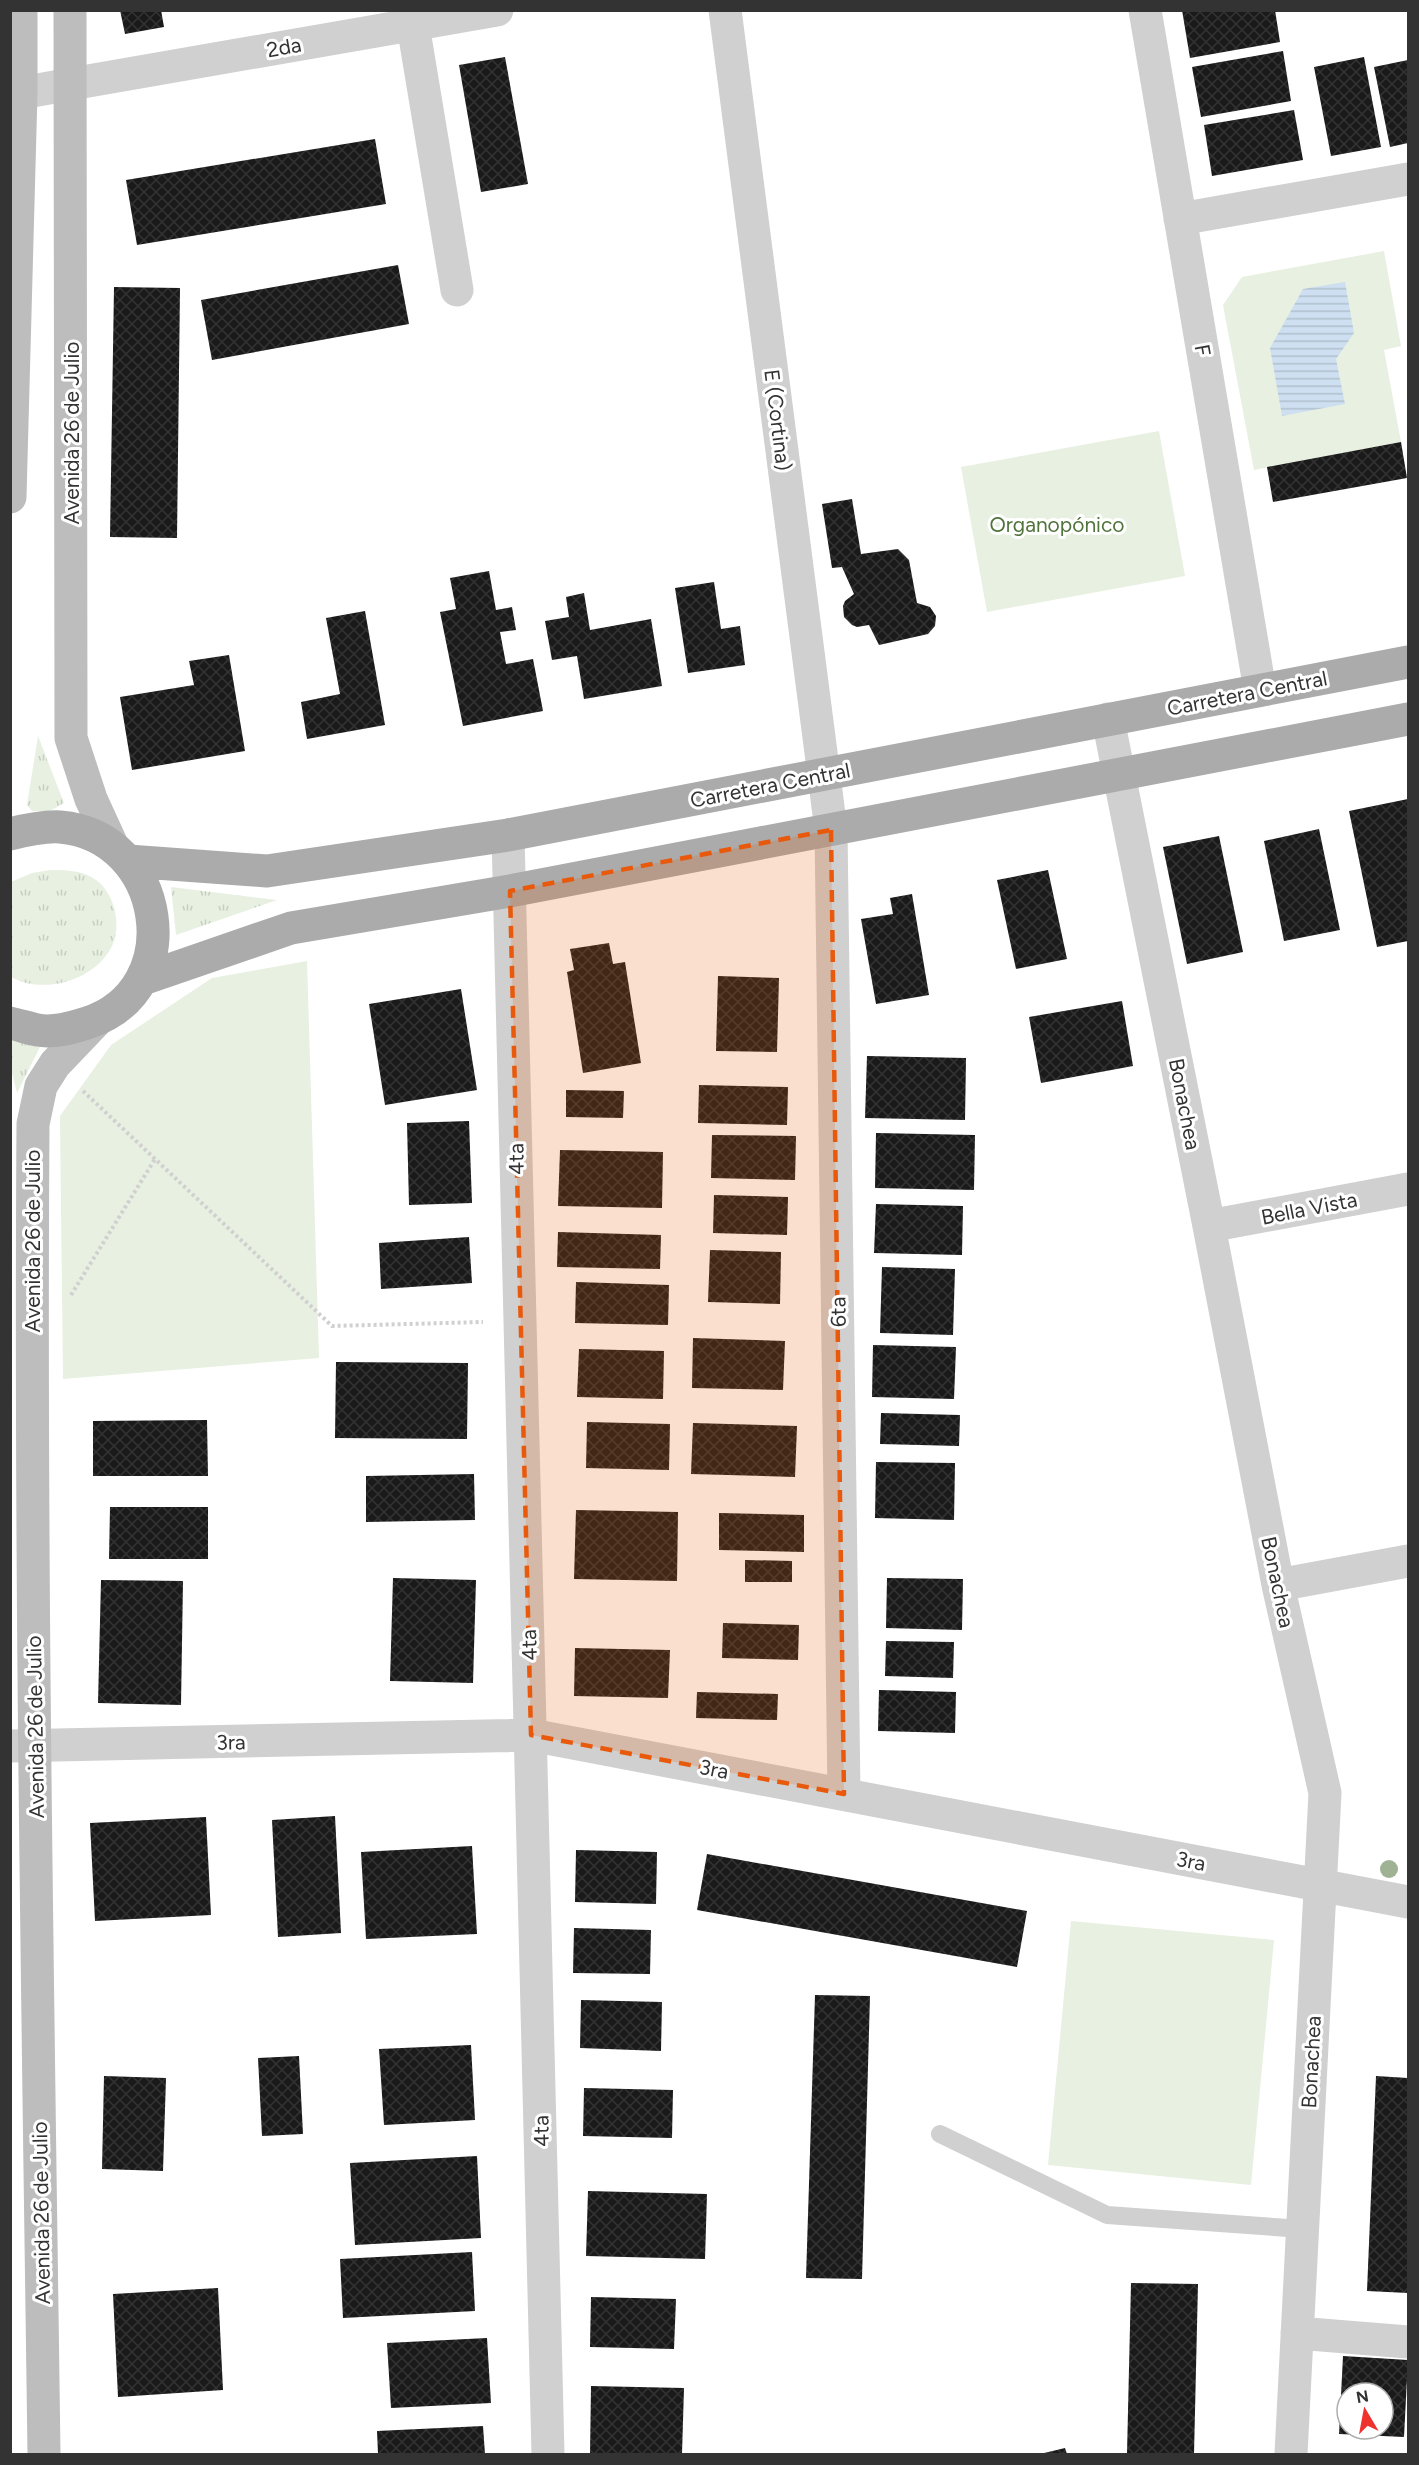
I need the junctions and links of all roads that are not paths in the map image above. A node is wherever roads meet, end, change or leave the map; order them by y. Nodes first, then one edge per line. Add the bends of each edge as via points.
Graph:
1 (21, 10) edge
2 (70, 10) edge
3 (497, 10) edge
4 (724, 10) edge
5 (1145, 10) edge
6 (460, 14) edge
7 (413, 25) junction
8 (71, 84) junction
9 (16, 94) edge
10 (1408, 179) edge
11 (1180, 219) junction
12 (457, 290) dead end
13 (10, 497) edge
14 (1408, 662) edge
15 (1260, 690) junction
16 (1107, 719) junction
17 (1408, 719) edge
18 (824, 774) junction
19 (1119, 774) junction
20 (831, 830) junction
21 (10, 834) edge
22 (508, 835) junction
23 (121, 854) junction
24 (510, 891) junction
25 (143, 979) junction
26 (97, 1020) junction
27 (10, 1023) edge
28 (1408, 1189) edge
29 (1209, 1226) junction
30 (1408, 1561) edge
31 (1278, 1585) junction
32 (531, 1735) junction
33 (23, 1746) edge
34 (844, 1794) junction
35 (1320, 1886) junction
36 (1408, 1902) edge
37 (940, 2134) dead end
38 (1302, 2229) junction
39 (1297, 2333) junction
40 (1408, 2342) edge
41 (44, 2454) edge
42 (548, 2454) edge
43 (1291, 2454) edge

1 - 9 main road
2 - 8 main road, Avenida 26 de Julio
3 - 6 street, 2da
4 - 18 street, E (Cortina)
5 - 11 street, F
6 - 7 street, 2da
7 - 8 street, 2da
7 - 12 street
8 - 9 street, 2da
8 - 23 main road, Avenida 26 de Julio via 71,738 91,799
9 - 13 main road
10 - 11 street
11 - 15 street, F
14 - 15 main road, Carretera Central
15 - 16 main road, Carretera Central
16 - 18 main road, Carretera Central
16 - 19 street, Bonachea
17 - 19 main road
18 - 20 street, E (Cortina)
18 - 22 main road, Carretera Central
19 - 20 main road
19 - 29 street, Bonachea
20 - 24 main road
20 - 34 street, 6ta
21 - 23 main road via 60,827 88,833
22 - 23 main road, Carretera Central via 267,871
22 - 24 street, 4ta
23 - 25 main road via 144,885 153,913 153,942
24 - 25 main road via 291,928
24 - 32 street, 4ta
25 - 26 main road via 117,1007
26 - 27 main road via 69,1029 39,1030
26 - 33 main road, Avenida 26 de Julio via 55,1064 41,1086 33,1124
28 - 29 street, Bella Vista
29 - 31 street, Bonachea
30 - 31 street
31 - 35 street, Bonachea via 1325,1793
32 - 33 street, 3ra
32 - 34 street, 3ra
32 - 42 street, 4ta
33 - 41 main road, Avenida 26 de Julio
34 - 35 street, 3ra
35 - 36 street, 3ra
35 - 38 street, Bonachea
37 - 38 lane via 1107,2214
38 - 39 street, Bonachea
39 - 40 street
39 - 43 street, Bonachea

